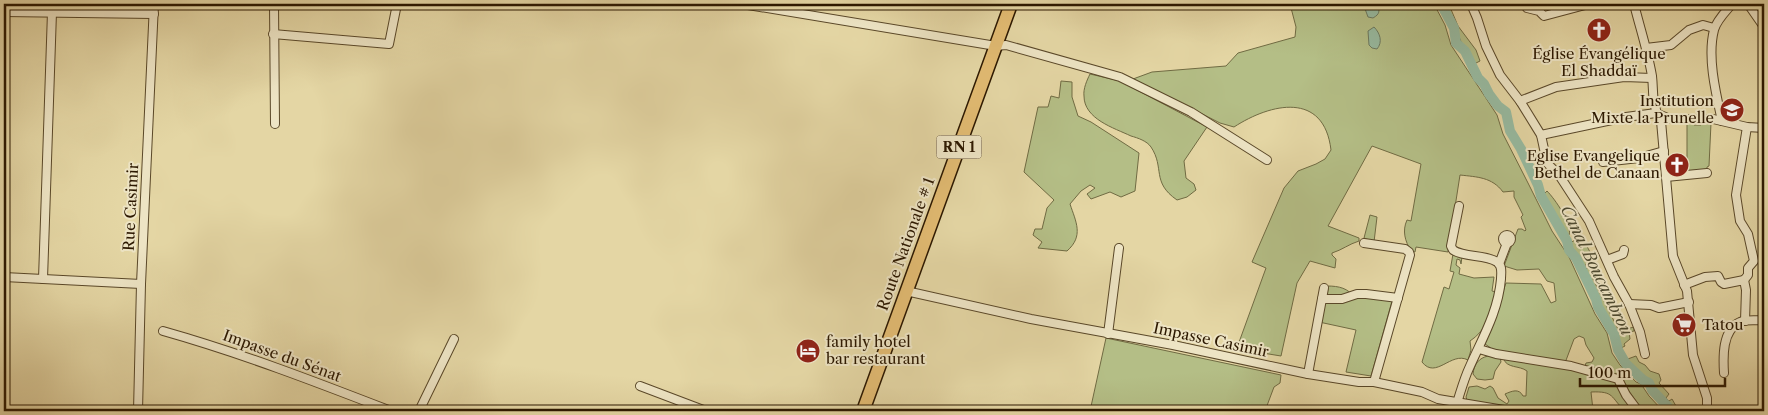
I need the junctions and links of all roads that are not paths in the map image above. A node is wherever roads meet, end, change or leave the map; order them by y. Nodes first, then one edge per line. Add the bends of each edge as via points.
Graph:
1 (154, 4) edge
2 (274, 4) edge
3 (397, 4) edge
4 (742, 4) edge
5 (1011, 4) edge
6 (1471, 4) edge
7 (1524, 4) edge
8 (1589, 4) edge
9 (1634, 4) edge
10 (1732, 4) edge
11 (1748, 4) edge
12 (768, 6) edge
13 (4, 12) edge
14 (52, 12) junction
15 (154, 14) junction
16 (1764, 27) edge
17 (1714, 28) junction
18 (273, 34) junction
19 (996, 46) junction
20 (1646, 48) junction
21 (1652, 78) junction
22 (1520, 101) junction
23 (1656, 113) junction
24 (1722, 120) junction
25 (275, 124) dead end
26 (1747, 127) junction
27 (1764, 128) edge
28 (1541, 135) junction
29 (1664, 151) junction
30 (1267, 160) dead end
31 (1603, 162) dead end
32 (1707, 173) dead end
33 (1666, 177) junction
34 (1459, 206) dead end
35 (1364, 243) dead end
36 (1507, 243) dead end
37 (1119, 248) dead end
38 (1624, 250) dead end
39 (1607, 260) junction
40 (1500, 264) junction
41 (4, 276) edge
42 (43, 279) junction
43 (1744, 280) junction
44 (140, 284) junction
45 (1684, 285) junction
46 (1324, 288) dead end
47 (906, 291) junction
48 (1398, 298) junction
49 (1322, 299) junction
50 (1689, 302) junction
51 (1629, 304) junction
52 (1764, 320) edge
53 (1745, 321) junction
54 (163, 331) dead end
55 (1108, 334) junction
56 (454, 339) dead end
57 (1479, 349) junction
58 (1645, 354) dead end
59 (1724, 372) dead end
60 (1308, 374) junction
61 (1374, 382) junction
62 (640, 386) dead end
63 (1457, 403) junction
64 (138, 411) edge
65 (391, 411) edge
66 (419, 411) edge
67 (706, 411) edge
68 (863, 411) edge
69 (1510, 411) edge
70 (1638, 411) edge
71 (1707, 411) edge

1 - 15 street, Rue Casimir
2 - 18 street
3 - 18 street via 389,44
4 - 12 street
5 - 19 main road, Route Nationale # 1 / RN 1
6 - 22 street via 1500,75
7 - 8 street via 1544,16
9 - 20 street
10 - 17 street
11 - 16 street
12 - 19 street
13 - 14 street
14 - 15 street
14 - 42 street
15 - 44 street, Rue Casimir
17 - 20 street via 1703,25 1689,30 1671,45
17 - 24 street via 1714,84
18 - 25 street
19 - 30 street via 1006,45 1120,76 1191,112
19 - 47 main road, Route Nationale # 1 / RN 1
20 - 21 street
21 - 22 street via 1624,77 1556,87
21 - 23 street via 1652,101
22 - 28 street
23 - 24 street via 1670,119
23 - 28 street
23 - 29 street via 1661,121
24 - 26 street
26 - 27 street
26 - 43 street via 1736,195 1740,221 1748,234 1754,261
28 - 39 street via 1547,163 1580,205
29 - 31 street
29 - 33 street
32 - 33 street
33 - 45 street via 1673,256
34 - 40 street via 1452,250
35 - 48 street via 1409,252
36 - 40 street
37 - 55 street
38 - 39 street via 1623,254
39 - 51 street
40 - 57 street via 1500,292
41 - 42 street
42 - 44 street
43 - 45 street via 1724,284 1718,276 1709,276
43 - 53 street
44 - 64 street, Rue Casimir
45 - 50 street
46 - 49 street
47 - 55 street, Impasse Casimir
47 - 68 main road, Route Nationale # 1 / RN 1
48 - 49 street via 1357,294 1342,299
48 - 61 street
49 - 60 street
50 - 51 street via 1659,308
50 - 71 street via 1693,355 1707,398
51 - 58 street
52 - 53 street
53 - 59 street via 1734,326 1725,338
54 - 65 street, Impasse du Sénat via 322,384
55 - 60 street, Impasse Casimir
56 - 66 street
57 - 63 street
57 - 70 street via 1571,366 1618,379
60 - 61 street, Impasse Casimir
61 - 63 street, Impasse Casimir
62 - 67 street
63 - 69 street, Impasse Casimir

